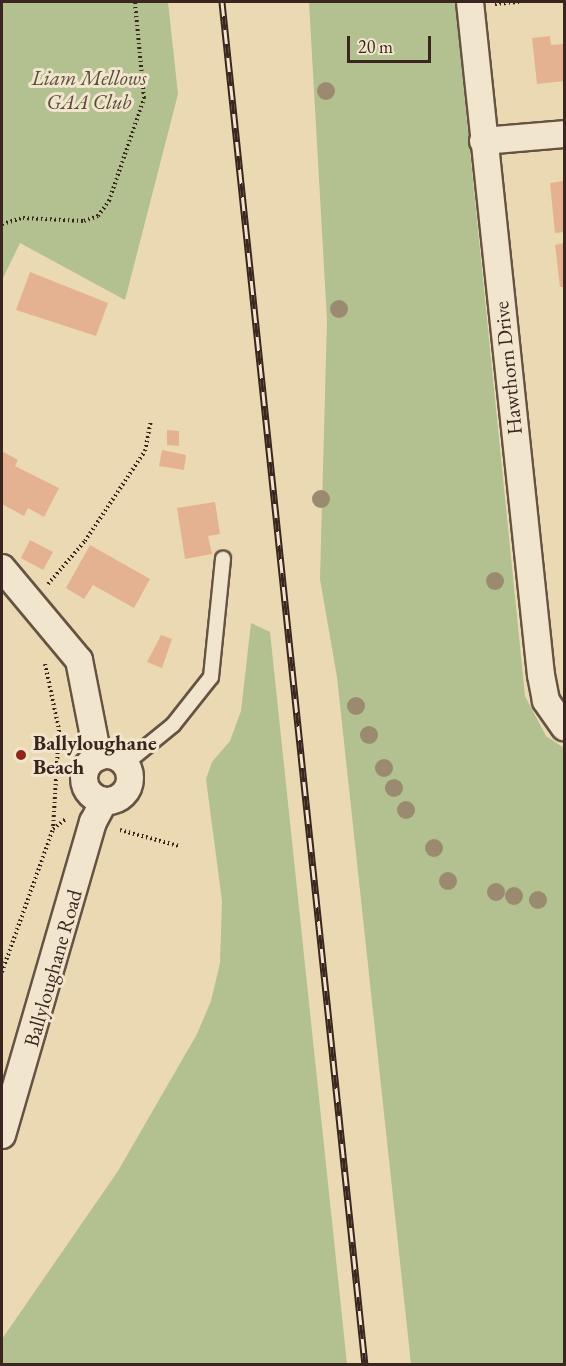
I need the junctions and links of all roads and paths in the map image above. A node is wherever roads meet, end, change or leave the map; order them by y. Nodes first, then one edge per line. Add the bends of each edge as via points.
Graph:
1 (135, 2) edge
2 (470, 2) edge
3 (564, 134) edge
4 (483, 141) junction
5 (2, 224) edge
6 (151, 421) dead end
7 (223, 560) dead end
8 (2, 568) edge
9 (31, 598) junction
10 (43, 659) dead end
11 (564, 727) edge
12 (98, 757) junction
13 (125, 764) junction
14 (99, 812) junction
15 (53, 829) junction
16 (179, 846) dead end
17 (2, 972) edge
18 (2, 1135) edge

1 - 5 path via 144,98 109,201 98,216 84,221 22,218
2 - 4 street, Hawthorn Drive
3 - 4 street
4 - 11 street, Hawthorn Drive via 542,685 551,711
6 - 9 path via 145,451 119,491 85,541
7 - 13 lane via 211,677 173,725
8 - 9 street
9 - 12 street via 79,660
10 - 15 path via 59,730
12 - 13 street via 112,756
12 - 14 street via 87,767 84,781
13 - 14 street via 130,778 125,793
14 - 15 path via 67,819
14 - 16 path
14 - 18 street, Ballyloughane Road
15 - 17 path

